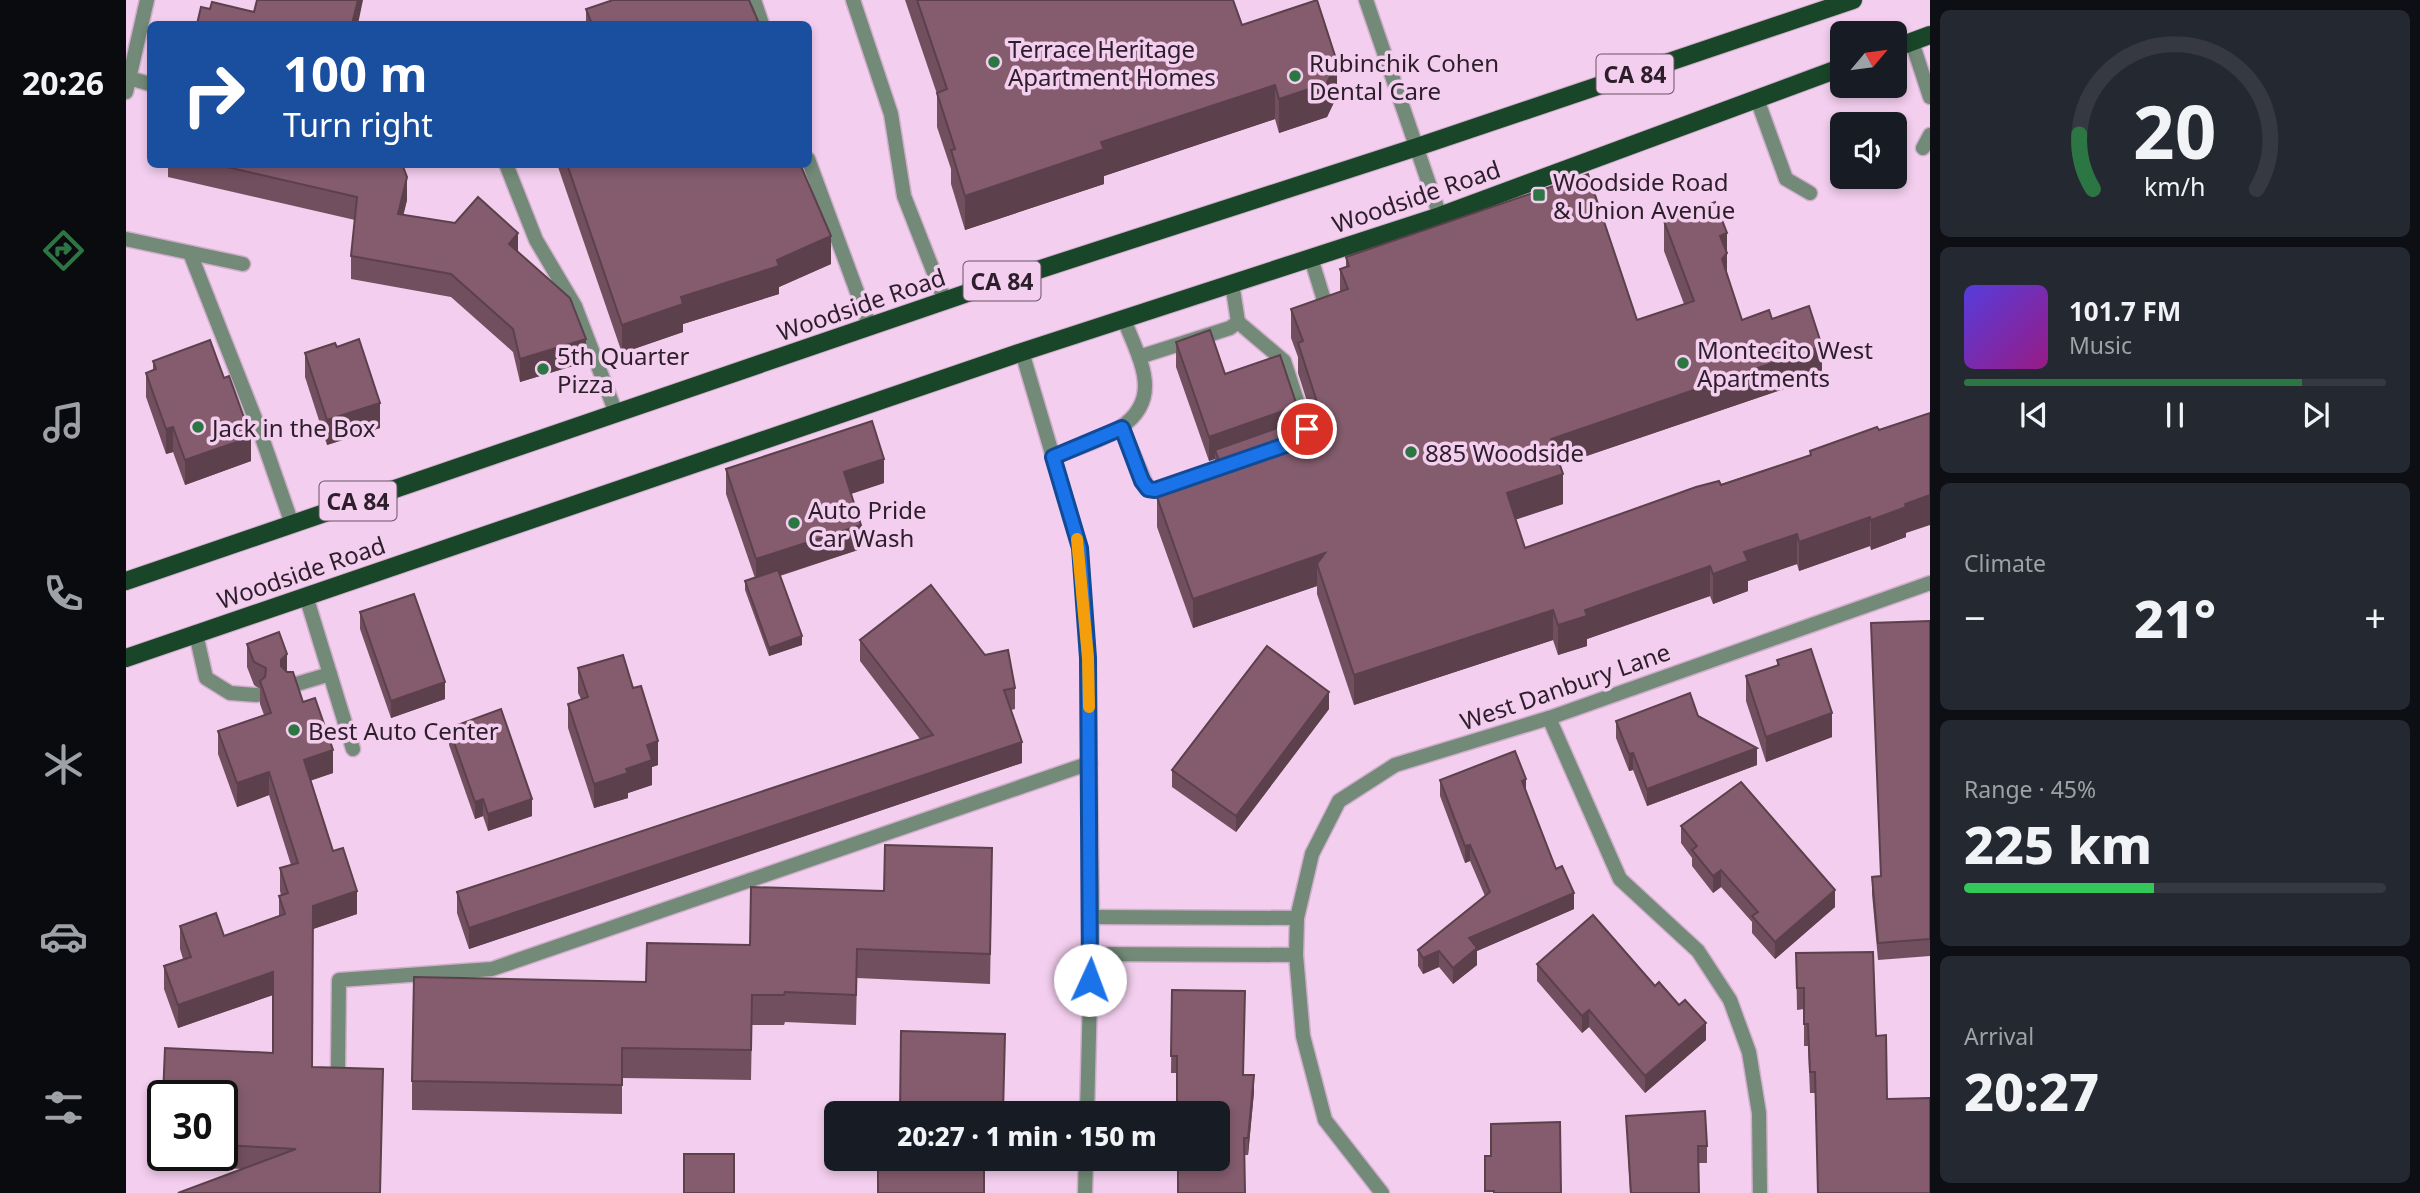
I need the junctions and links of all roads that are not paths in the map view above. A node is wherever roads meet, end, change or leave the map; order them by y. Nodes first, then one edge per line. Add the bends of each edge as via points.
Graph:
1 (147, 0) edge
2 (754, 0) edge
3 (853, 0) edge
4 (1366, 0) edge
5 (1853, 0) edge
6 (761, 21) edge
7 (1930, 35) edge
8 (1908, 43) edge
9 (1908, 53) edge
10 (1830, 73) edge
11 (128, 85) edge
12 (147, 85) edge
13 (1930, 97) edge
14 (1757, 99) junction
15 (1417, 147) junction
16 (508, 168) edge
17 (811, 168) edge
18 (1810, 193) dead end
19 (1440, 216) junction
20 (126, 239) edge
21 (190, 253) junction
22 (1311, 258) junction
23 (243, 264) dead end
24 (1232, 284) junction
25 (945, 301) junction
26 (1328, 313) edge
27 (1124, 319) junction
28 (1238, 322) junction
29 (870, 327) junction
30 (1022, 352) junction
31 (1139, 357) junction
32 (616, 413) junction
33 (1122, 428) junction
34 (1290, 444) edge
35 (1253, 456) edge
36 (1053, 457) junction
37 (292, 524) junction
38 (126, 581) edge
39 (1930, 583) edge
40 (306, 596) junction
41 (196, 634) junction
42 (126, 658) edge
43 (330, 674) junction
44 (290, 686) edge
45 (257, 695) dead end
46 (1549, 718) junction
47 (353, 749) dead end
48 (1090, 763) junction
49 (1092, 917) junction
50 (1297, 918) junction
51 (1091, 954) junction
52 (1296, 955) junction
53 (338, 1067) edge
54 (1087, 1101) edge
55 (1086, 1171) edge
56 (1085, 1193) edge
57 (1382, 1193) edge
58 (1760, 1193) edge

1 - 11 street
2 - 6 street
3 - 25 street via 891,114 904,196
4 - 15 street
5 - 15 main road, Woodside Road / CA 84
7 - 8 main road
9 - 13 street
10 - 14 main road, Woodside Road / CA 84
11 - 12 street
14 - 18 street via 1786,179
14 - 19 main road, Woodside Road / CA 84
15 - 19 street
15 - 25 main road, Woodside Road / CA 84
16 - 32 street via 536,240 575,306
17 - 29 street
19 - 22 main road, Woodside Road / CA 84
20 - 21 street
21 - 23 street
21 - 37 street
22 - 24 main road, Woodside Road / CA 84
22 - 26 street
24 - 27 main road, Woodside Road / CA 84
24 - 28 street
25 - 29 main road, Woodside Road / CA 84
27 - 30 main road, Woodside Road / CA 84
27 - 31 street
28 - 31 street
28 - 34 street via 1284,361 1308,435
29 - 32 main road, Woodside Road / CA 84
30 - 36 street
30 - 40 main road, Woodside Road / CA 84
31 - 33 street via 1145,387 1137,412
32 - 37 main road, Woodside Road / CA 84
33 - 35 street via 1148,489
33 - 36 street
36 - 48 street via 1080,548
37 - 38 main road, Woodside Road / CA 84
39 - 46 street, West Danbury Lane
40 - 41 main road, Woodside Road / CA 84
40 - 43 street
41 - 42 main road, Woodside Road / CA 84
41 - 45 street via 206,678 230,693
43 - 44 street
43 - 47 street
46 - 50 street, West Danbury Lane via 1395,765 1339,801 1311,855
46 - 58 street via 1620,879 1698,951 1730,1000 1749,1052 1757,1100
48 - 49 street
48 - 53 street via 492,969 339,980
49 - 50 street
49 - 51 street
50 - 52 street, West Danbury Lane
51 - 52 street
51 - 54 street
52 - 57 street, West Danbury Lane via 1303,1036 1325,1119
55 - 56 street

